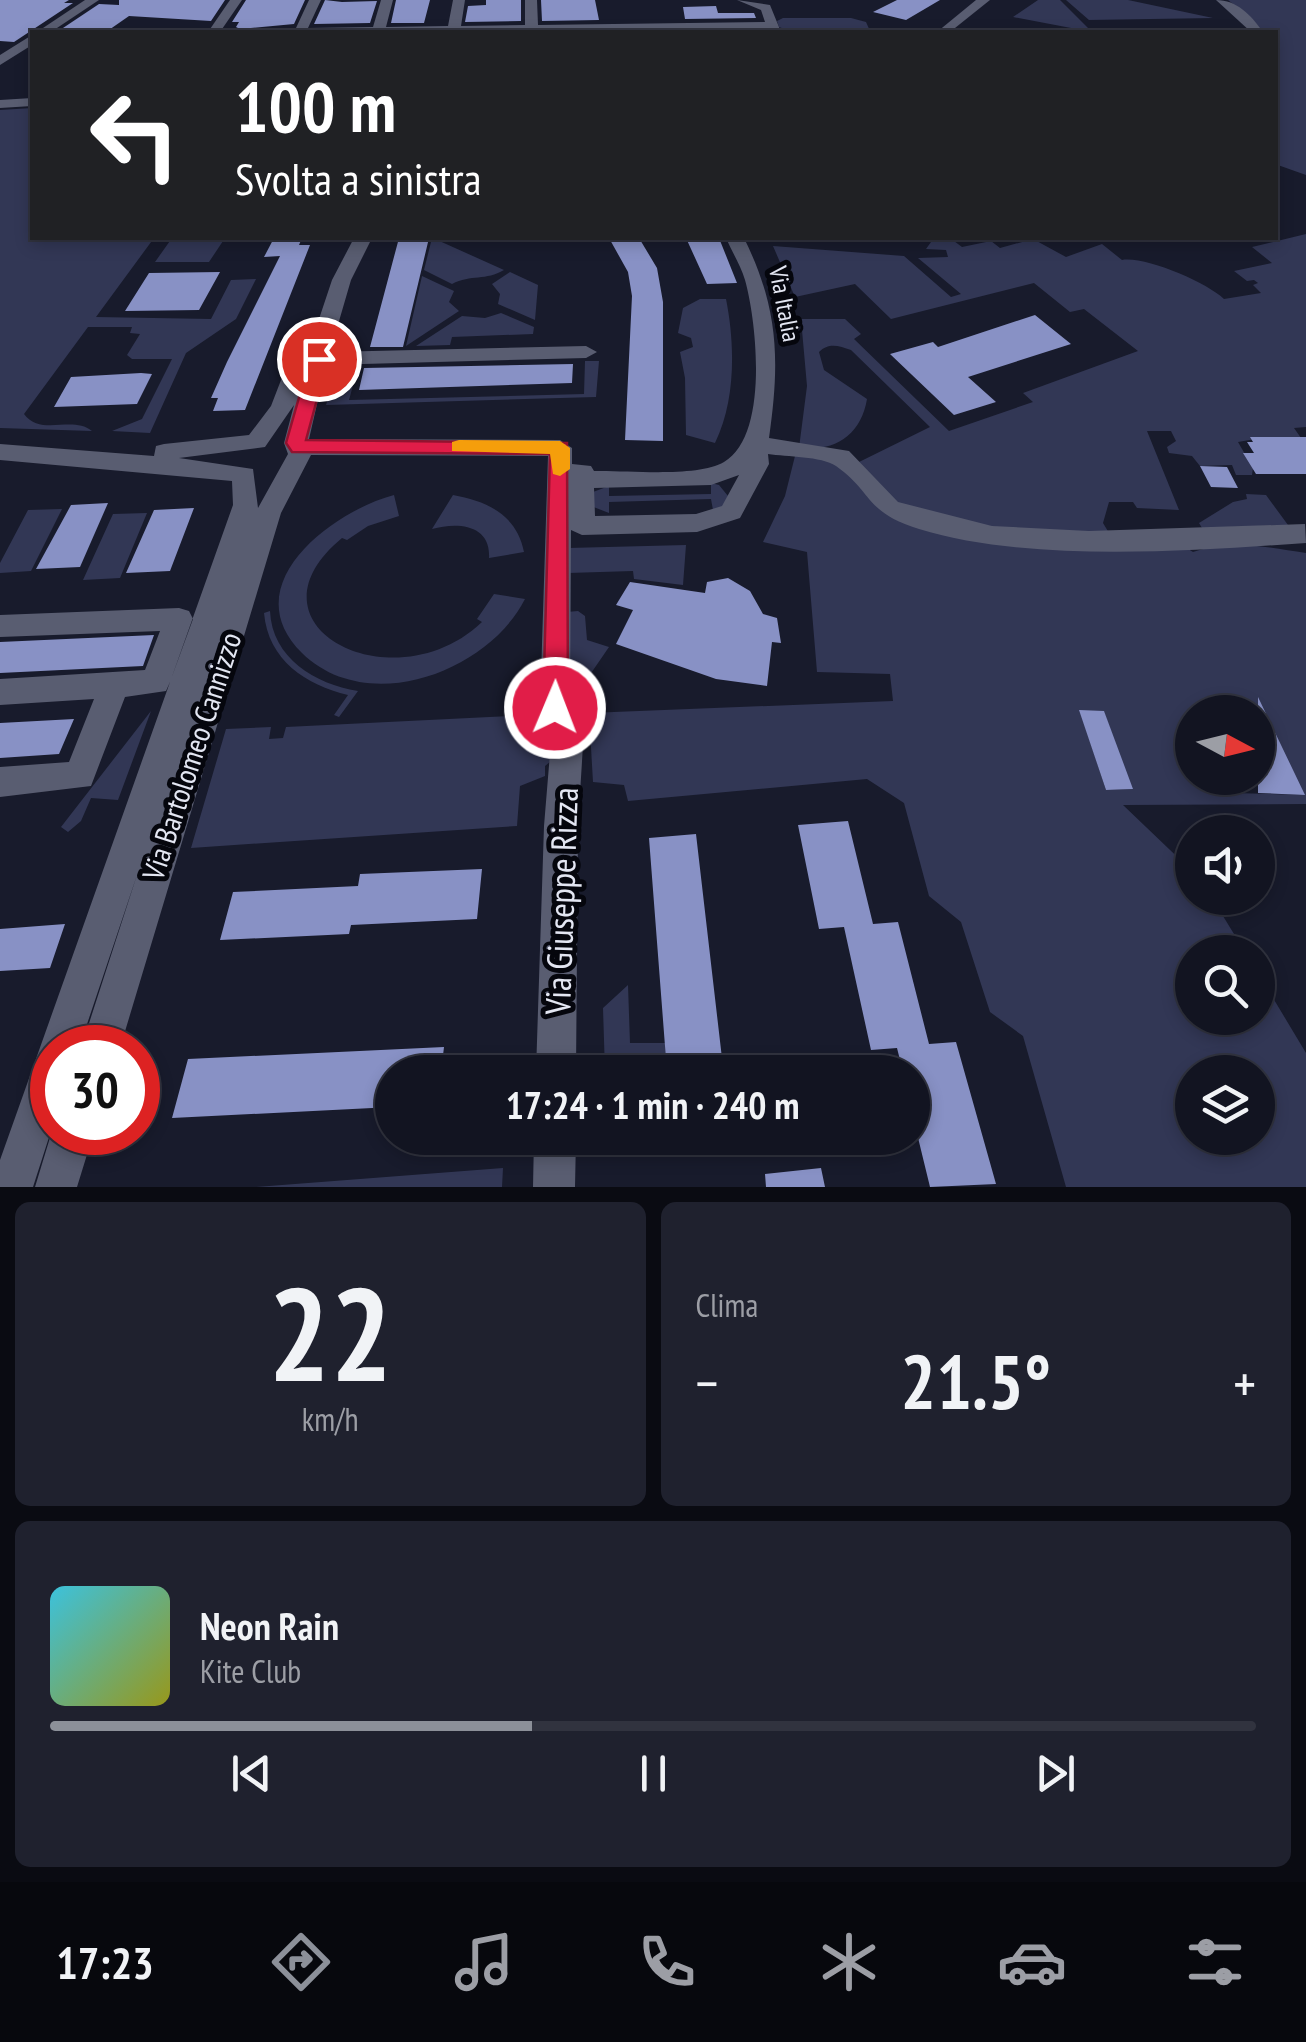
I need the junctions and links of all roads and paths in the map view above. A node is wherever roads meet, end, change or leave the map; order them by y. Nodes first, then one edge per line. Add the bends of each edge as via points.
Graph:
1 (93, 0) edge
2 (236, 0) edge
3 (315, 0) edge
4 (459, 0) edge
5 (532, 0) edge
6 (744, 0) edge
7 (984, 0) edge
8 (1222, 0) edge
9 (387, 1) edge
10 (609, 25) edge
11 (532, 29) junction
12 (774, 29) edge
13 (46, 30) edge
14 (215, 30) edge
15 (301, 30) edge
16 (378, 30) edge
17 (454, 30) edge
18 (938, 30) edge
19 (1256, 30) edge
20 (30, 41) edge
21 (0, 61) edge
22 (30, 102) edge
23 (0, 104) edge
24 (346, 240) edge
25 (362, 240) edge
26 (735, 240) edge
27 (586, 352) dead end
28 (319, 359) junction
29 (255, 442) junction
30 (756, 444) junction
31 (0, 452) edge
32 (295, 452) junction
33 (77, 456) junction
34 (242, 474) junction
35 (571, 476) junction
36 (1306, 534) edge
37 (0, 626) edge
38 (114, 686) junction
39 (0, 692) edge
40 (0, 782) edge
41 (67, 1025) edge
42 (107, 1025) edge
43 (556, 1055) edge
44 (30, 1133) edge
45 (66, 1155) edge
46 (555, 1155) edge
47 (12, 1187) edge
48 (56, 1187) edge
49 (554, 1187) edge

1 - 13 street
2 - 14 street
3 - 15 street
4 - 17 street
5 - 11 street
6 - 12 street via 766,8
7 - 18 street
8 - 19 street
9 - 16 street
10 - 11 street
10 - 12 street
11 - 17 street
20 - 21 street
22 - 23 street
24 - 29 street via 282,408
25 - 28 street, Via Bartolomeo Cannizzo
26 - 30 street, Via Italia via 754,278 767,346
27 - 28 street
28 - 32 street, Via Bartolomeo Cannizzo
29 - 32 street via 275,437
29 - 33 street
29 - 34 street, Via Bartolomeo Cannizzo via 236,461
30 - 35 street via 734,467 710,477
30 - 35 street, Via Italia via 757,464 731,512 717,520 582,526
30 - 36 street via 841,457 889,508 992,536 1060,542
31 - 33 street
32 - 34 street via 262,479
32 - 35 street via 560,448
32 - 42 street, Via Bartolomeo Cannizzo via 268,513
33 - 34 street
34 - 41 street, Via Bartolomeo Cannizzo via 242,522
35 - 43 street, Via Giuseppe Rizza
37 - 38 street via 179,619 155,682
38 - 39 street
38 - 40 street via 80,776
44 - 47 street
45 - 48 street
46 - 49 street

